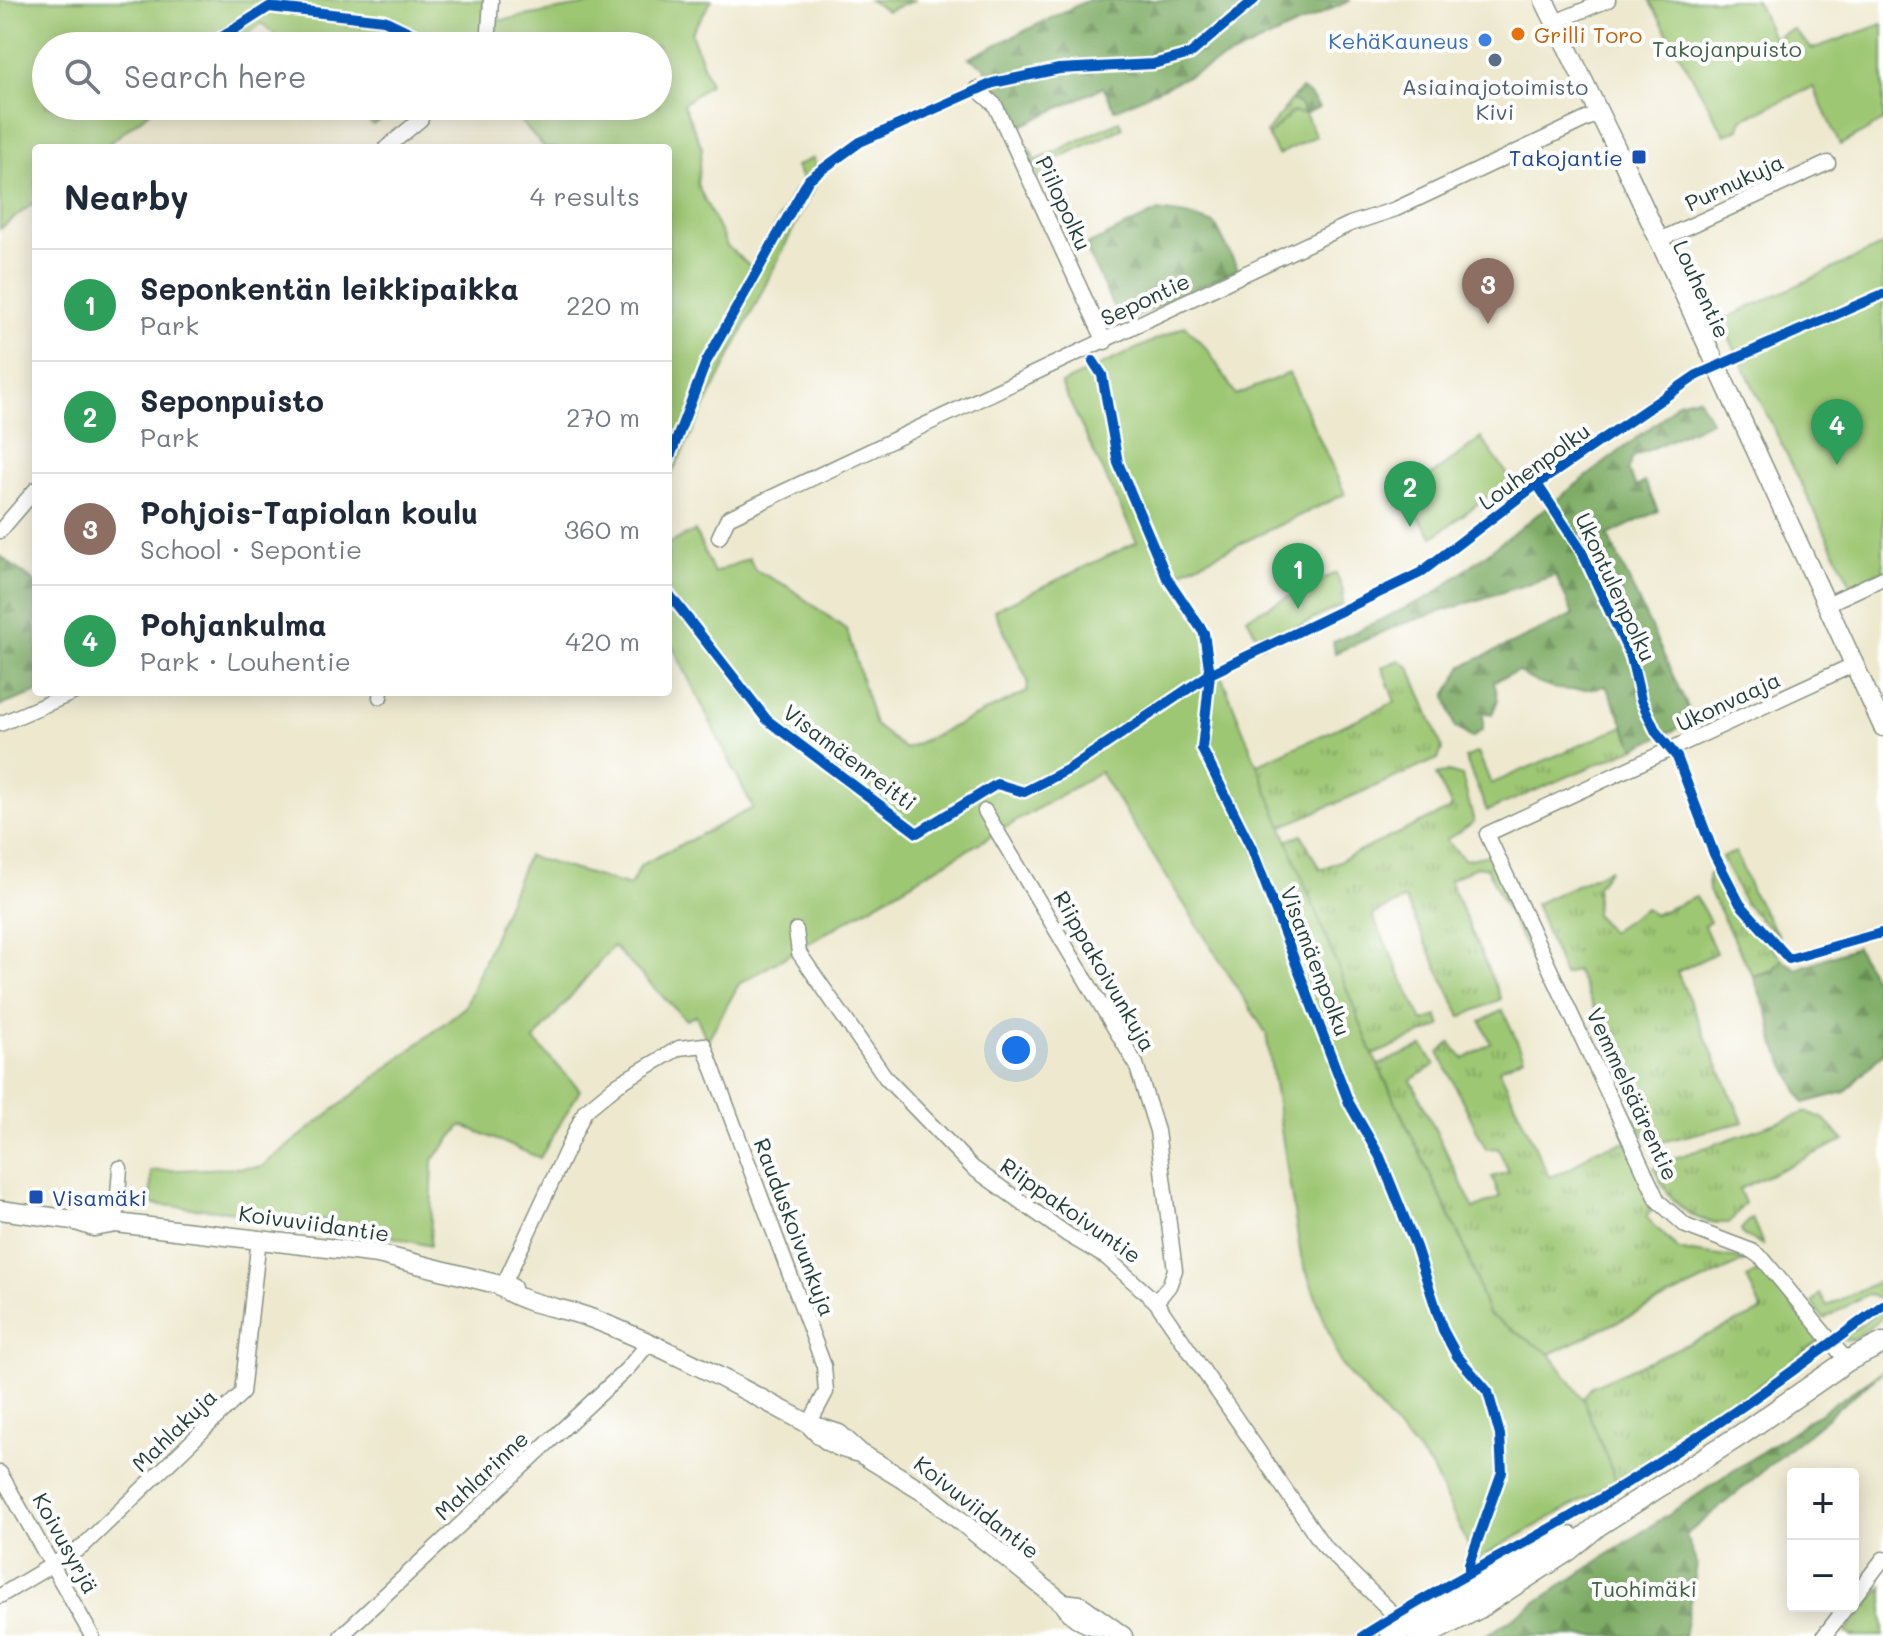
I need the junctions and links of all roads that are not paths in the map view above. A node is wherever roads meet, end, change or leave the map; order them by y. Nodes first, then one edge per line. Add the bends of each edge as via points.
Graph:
1 (491, 0) edge
2 (1544, 0) edge
3 (1608, 0) edge
4 (1555, 22) junction
5 (489, 31) dead end
6 (977, 89) dead end
7 (1599, 113) junction
8 (420, 120) edge
9 (391, 144) edge
10 (1828, 163) dead end
11 (1657, 241) junction
12 (1105, 342) junction
13 (32, 494) edge
14 (0, 531) edge
15 (719, 537) dead end
16 (1883, 578) edge
17 (1827, 604) junction
18 (1855, 664) junction
19 (66, 696) edge
20 (0, 724) edge
21 (1883, 727) edge
22 (985, 811) dead end
23 (1522, 906) joint
24 (796, 930) dead end
25 (120, 1168) dead end
26 (0, 1210) edge
27 (116, 1223) junction
28 (259, 1238) junction
29 (502, 1288) junction
30 (1156, 1302) junction
31 (1883, 1326) edge
32 (649, 1343) junction
33 (1883, 1343) edge
34 (1847, 1361) junction
35 (809, 1424) junction
36 (0, 1473) edge
37 (1883, 1559) edge
38 (53, 1567) junction
39 (1859, 1590) edge
40 (0, 1596) edge
41 (1842, 1612) edge
42 (1420, 1631) edge
43 (1111, 1633) edge
44 (92, 1636) edge
45 (341, 1636) edge
46 (1824, 1636) edge

1 - 5 street
2 - 4 street, Louhentie
3 - 4 street
4 - 7 street, Louhentie
6 - 12 street, Piilopolku via 995,105
7 - 11 street, Louhentie
7 - 12 street, Sepontie via 1396,209 1350,224
8 - 9 street
10 - 11 street, Purnukuja
11 - 17 street, Louhentie
12 - 15 street, Sepontie via 728,518
13 - 14 street
16 - 17 street
17 - 18 street, Louhentie
18 - 21 street, Louhentie
18 - 23 street, Ukonvaaja via 1487,834
19 - 20 street
22 - 30 street, Riippakoivunkuja via 1136,1064 1157,1131 1175,1270
23 - 34 street, Vemmelsäärentie via 1658,1201 1686,1226 1763,1259
24 - 30 street, Riippakoivuntie via 799,953 897,1089 973,1168 1107,1258
25 - 27 street
26 - 27 street, Koivuviidantie via 94,1227
27 - 28 street, Koivuviidantie
28 - 29 street, Koivuviidantie via 378,1254
28 - 38 street, Mahlakuja via 242,1393 82,1547
29 - 32 street, Koivuviidantie via 535,1305 555,1306
29 - 35 street, Rauduskoivunkuja via 585,1111 618,1084 679,1048 704,1045 824,1366 826,1392
30 - 42 street, Riippakoivuntie via 1323,1545
31 - 34 main road
32 - 35 street, Koivuviidantie
32 - 45 street, Mahlarinne
33 - 34 main road
34 - 42 main road via 1599,1525 1560,1541
35 - 43 street, Koivuviidantie via 830,1428 927,1494 1063,1603 1097,1615
36 - 38 street, Koivusyrjä
37 - 39 street
38 - 40 street, Mahlakuja
38 - 44 street, Koivusyrjä
41 - 46 street

